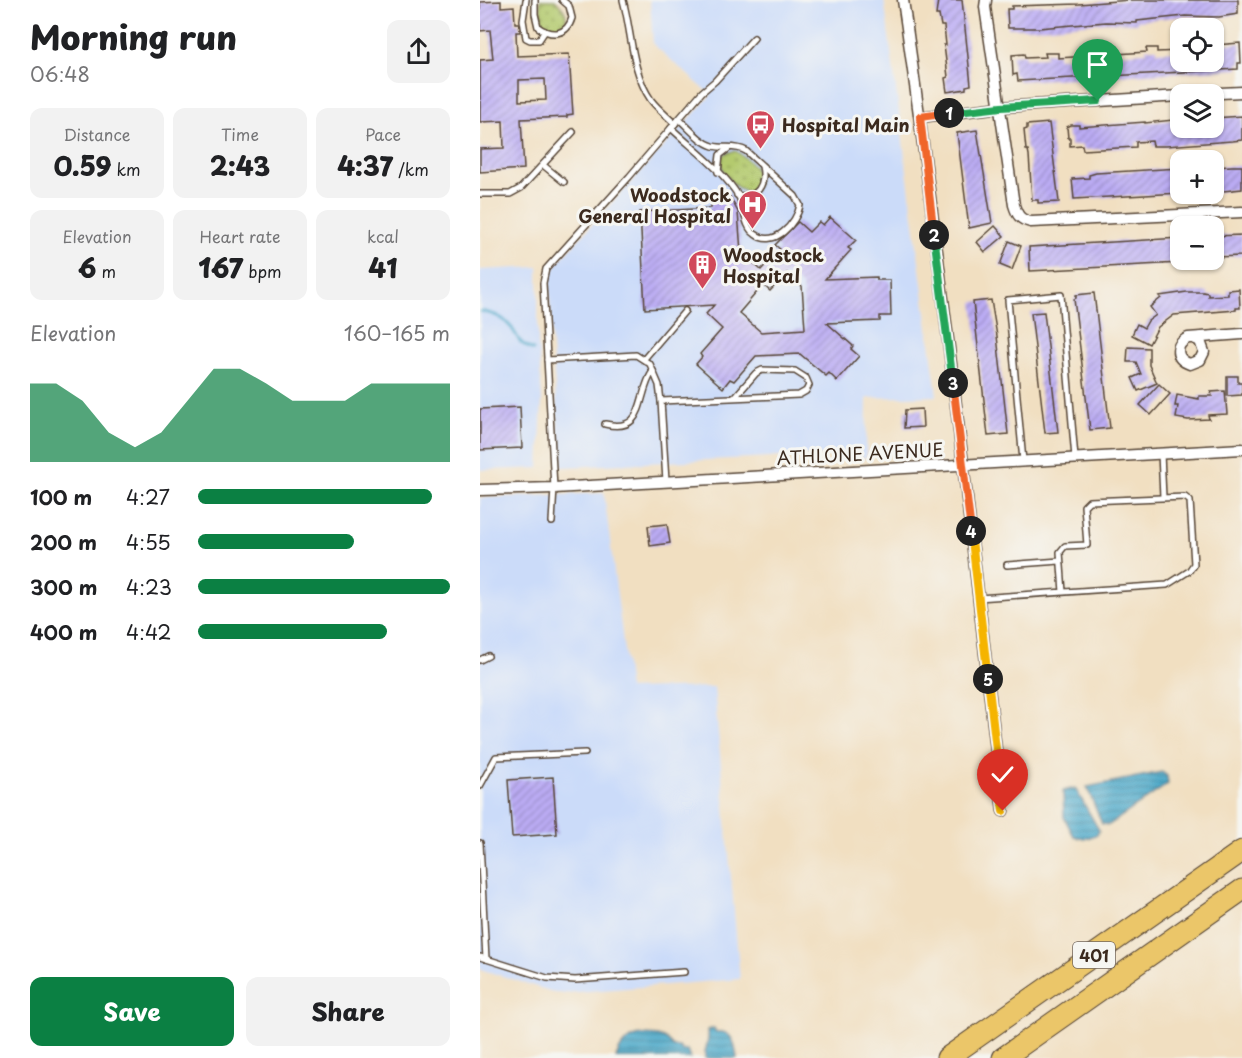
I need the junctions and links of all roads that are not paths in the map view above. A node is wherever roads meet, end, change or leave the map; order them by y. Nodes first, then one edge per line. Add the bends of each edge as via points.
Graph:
1 (526, 0) edge
2 (535, 0) edge
3 (562, 0) edge
4 (903, 0) edge
5 (986, 0) edge
6 (624, 2) edge
7 (545, 31) junction
8 (754, 38) dead end
9 (1242, 92) edge
10 (1224, 93) edge
11 (1170, 97) edge
12 (1001, 107) junction
13 (920, 117) junction
14 (675, 124) junction
15 (573, 132) dead end
16 (731, 147) junction
17 (543, 165) junction
18 (761, 165) junction
19 (718, 173) junction
20 (564, 182) dead end
21 (480, 194) edge
22 (737, 195) junction
23 (1242, 212) edge
24 (686, 311) dead end
25 (1242, 334) edge
26 (1193, 338) dead end
27 (644, 359) junction
28 (547, 360) junction
29 (653, 371) junction
30 (735, 397) junction
31 (661, 401) junction
32 (605, 424) dead end
33 (1242, 449) edge
34 (1161, 453) junction
35 (1075, 458) junction
36 (1023, 461) junction
37 (963, 464) junction
38 (666, 481) junction
39 (554, 488) junction
40 (480, 490) edge
41 (1163, 497) junction
42 (552, 522) dead end
43 (1060, 561) junction
44 (1007, 565) dead end
45 (1063, 592) junction
46 (978, 598) junction
47 (488, 656) dead end
48 (480, 660) edge
49 (585, 753) dead end
50 (480, 786) edge
51 (1003, 811) dead end
52 (480, 844) edge
53 (1242, 852) edge
54 (481, 861) edge
55 (481, 886) edge
56 (1242, 890) edge
57 (482, 904) edge
58 (482, 920) edge
59 (483, 958) edge
60 (684, 972) dead end
61 (947, 1058) edge
62 (1003, 1058) edge

1 - 7 lane via 526,38 539,40
2 - 7 lane via 535,20
3 - 7 lane via 572,12 570,24 555,34
4 - 13 street
5 - 12 street
6 - 14 lane via 642,83 653,103
8 - 14 lane
9 - 10 street
11 - 12 street
12 - 13 street
12 - 23 street via 1014,205 1021,219 1031,222
13 - 37 street
14 - 16 lane via 707,144
14 - 19 lane
14 - 28 lane via 546,269 543,284
15 - 17 lane
16 - 18 lane via 742,148
16 - 19 lane via 720,155
17 - 20 lane
17 - 21 lane via 510,194
18 - 22 lane via 760,189 747,197
18 - 22 lane via 798,200 798,215 782,233 771,239 761,238 748,227
19 - 22 lane
24 - 27 lane
25 - 26 street
27 - 28 lane via 636,355
27 - 29 lane
28 - 39 lane
29 - 31 lane
29 - 32 lane via 634,420 628,424
30 - 30 lane via 799,395 809,385 795,371 762,370
30 - 31 lane
31 - 38 lane
33 - 34 street, ATHLONE AVENUE
34 - 35 street, ATHLONE AVENUE
34 - 41 lane
35 - 36 street, ATHLONE AVENUE
35 - 36 lane via 1061,295 1008,300
36 - 37 street, ATHLONE AVENUE
37 - 38 street, ATHLONE AVENUE
37 - 46 street
38 - 39 street, ATHLONE AVENUE
39 - 40 street, ATHLONE AVENUE
39 - 42 lane
41 - 43 lane via 1089,501 1084,506 1087,545 1065,546
41 - 45 lane via 1185,497 1190,501 1194,564 1189,572 1167,585
43 - 44 lane
43 - 45 lane
45 - 46 lane
46 - 51 street
47 - 48 lane
49 - 50 lane via 496,757
52 - 54 lane
53 - 61 highway, 401
54 - 55 lane
55 - 57 lane
56 - 62 highway, 401
57 - 58 lane
58 - 59 lane
59 - 60 lane via 547,978

